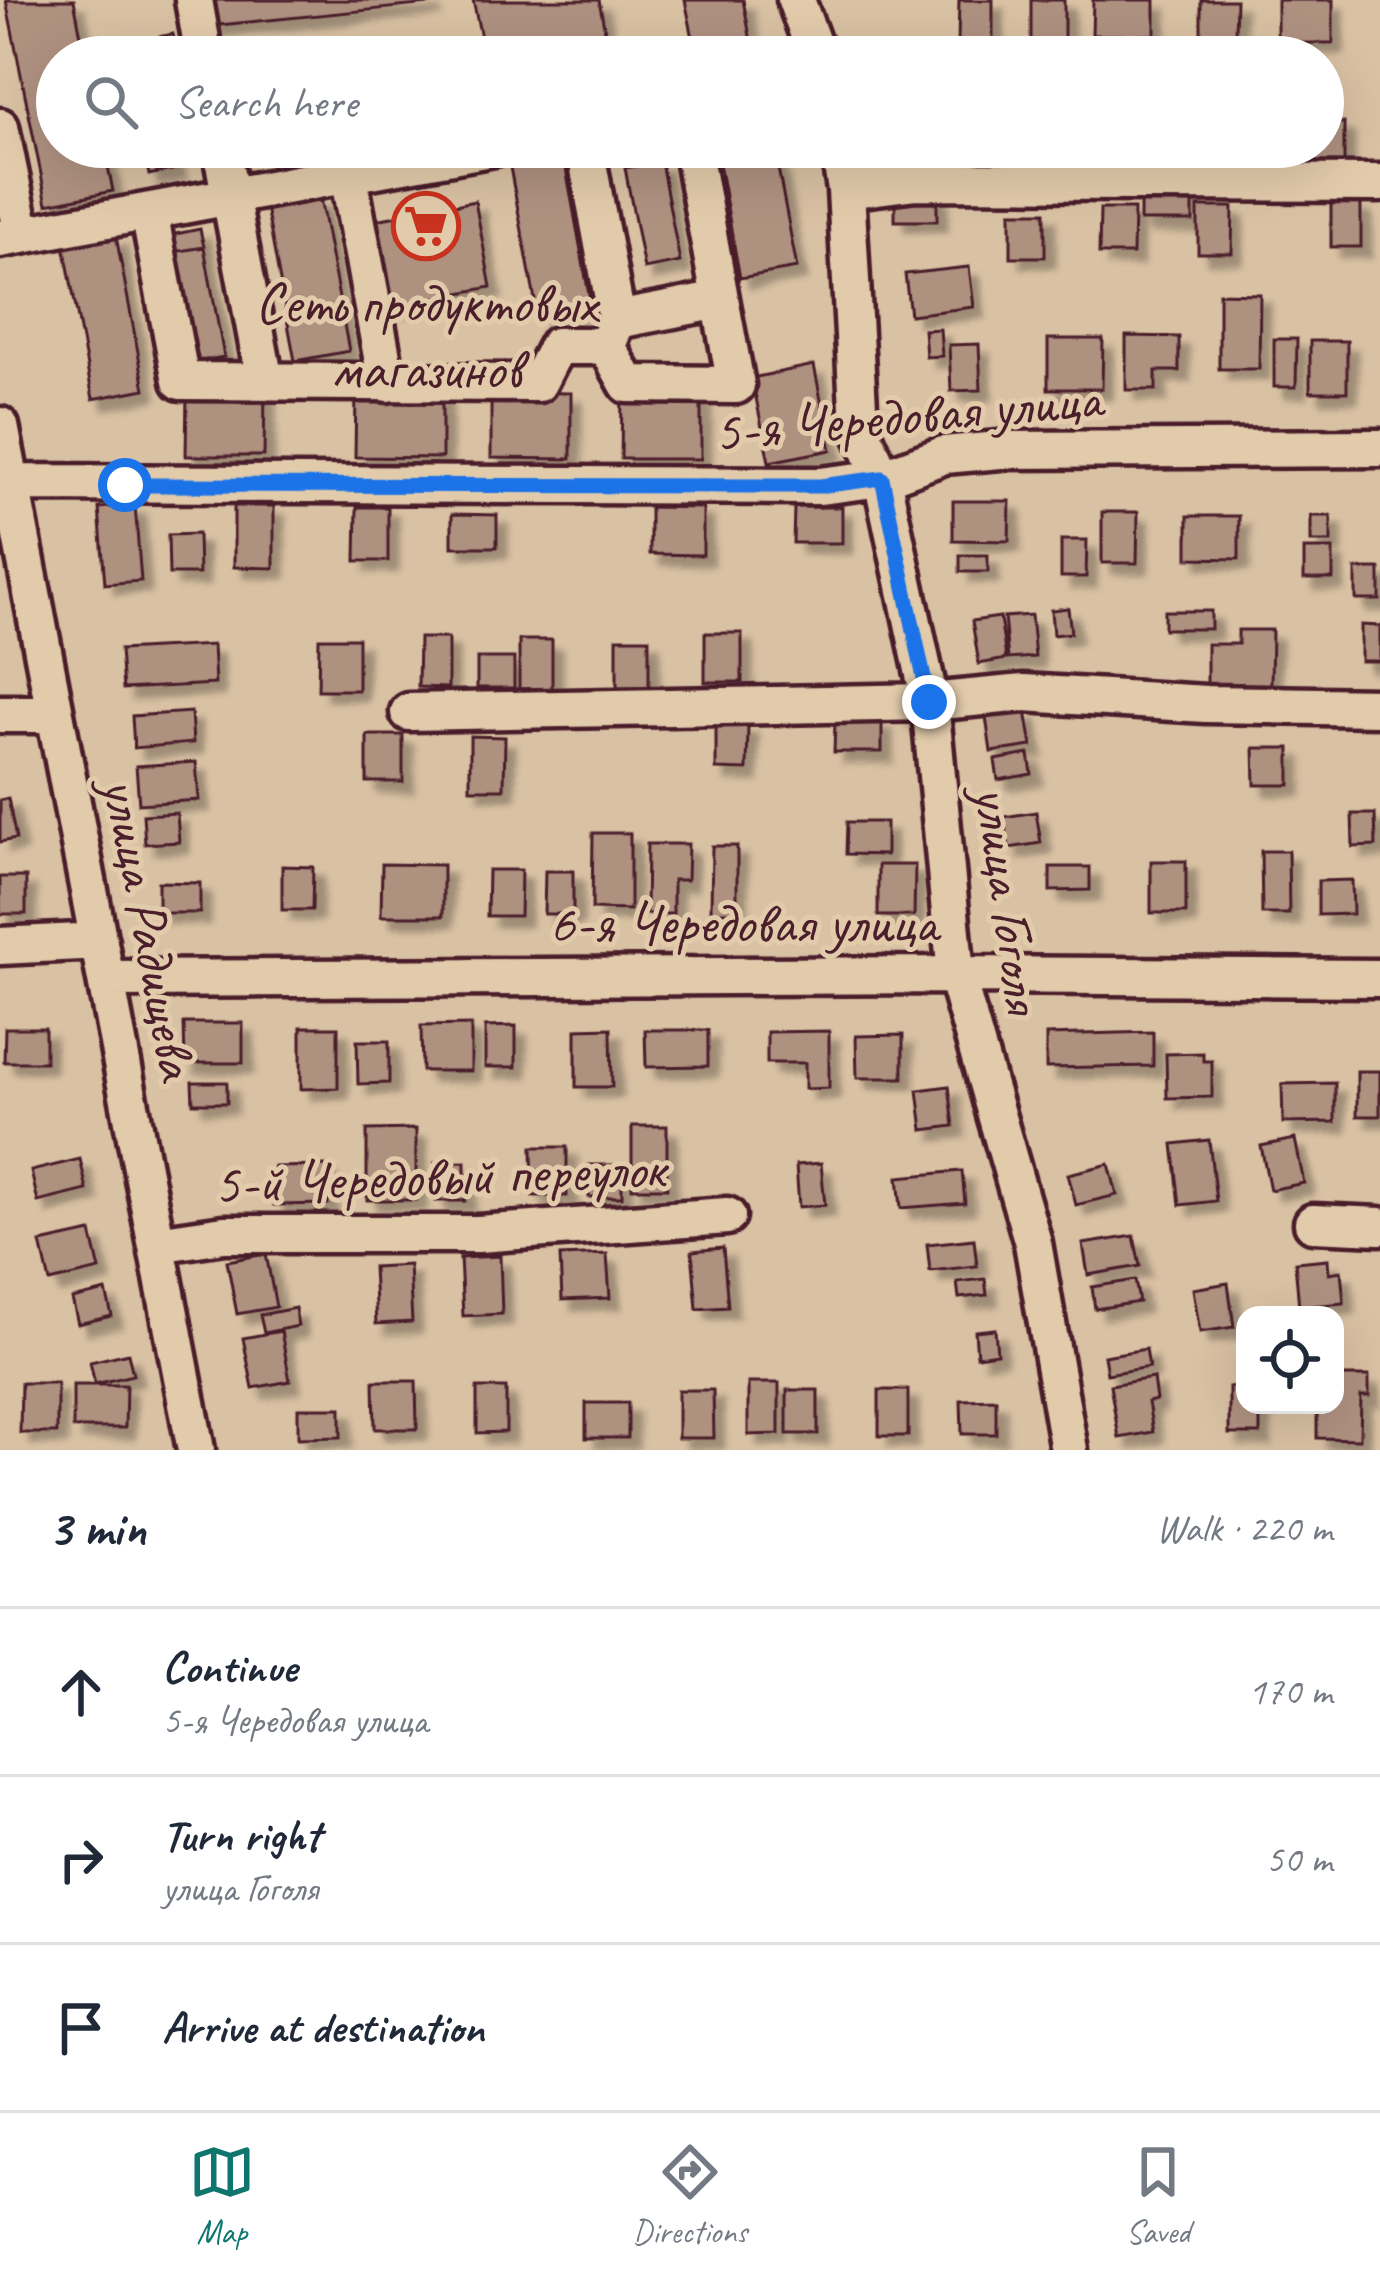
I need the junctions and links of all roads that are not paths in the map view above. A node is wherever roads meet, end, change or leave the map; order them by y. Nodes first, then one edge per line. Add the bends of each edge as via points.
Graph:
1 (194, 0) edge
2 (796, 0) edge
3 (200, 36) edge
4 (809, 36) edge
5 (0, 127) edge
6 (225, 168) edge
7 (381, 168) edge
8 (588, 168) edge
9 (696, 168) edge
10 (842, 168) edge
11 (348, 174) junction
12 (1380, 183) edge
13 (846, 190) junction
14 (230, 196) junction
15 (149, 212) junction
16 (11, 237) edge
17 (720, 300) junction
18 (612, 333) junction
19 (265, 382) junction
20 (387, 383) junction
21 (0, 426) edge
22 (1380, 448) edge
23 (882, 478) junction
24 (11, 483) junction
25 (929, 702) junction
26 (1380, 707) edge
27 (409, 712) dead end
28 (0, 714) edge
29 (55, 714) junction
30 (99, 941) junction
31 (0, 946) edge
32 (956, 975) junction
33 (1380, 978) edge
34 (106, 979) junction
35 (727, 1216) dead end
36 (1313, 1223) dead end
37 (1380, 1226) edge
38 (157, 1244) junction
39 (196, 1450) edge
40 (1069, 1450) edge

1 - 3 street
2 - 4 street
5 - 16 street
6 - 14 street
7 - 11 street
8 - 18 street
9 - 17 street
10 - 13 street, улица Гоголя
11 - 14 street
11 - 20 street
12 - 13 street via 916,182
13 - 23 street, улица Гоголя via 859,424
14 - 15 street
14 - 19 street
15 - 16 street
15 - 19 street via 181,381
17 - 18 street
17 - 18 street via 736,385 628,384
18 - 20 street via 556,346 538,383
19 - 20 street
21 - 24 street, улица Радищева
22 - 23 street, 5-я Чередовая улица via 1000,450 944,455
23 - 24 street, 5-я Чередовая улица via 820,486
23 - 25 street, улица Гоголя
24 - 29 street, улица Радищева
25 - 26 street via 1024,693
25 - 27 street
25 - 32 street, улица Гоголя
28 - 29 street
29 - 30 street, улица Радищева
30 - 31 street
30 - 34 street, улица Радищева
32 - 33 street, 6-я Чередовая улица
32 - 34 street, 6-я Чередовая улица
32 - 40 street, улица Гоголя via 1033,1244
34 - 38 street, улица Радищева
35 - 38 street, 5-й Чередовый переулок via 478,1234 224,1234
36 - 37 street
38 - 39 street, улица Радищева

